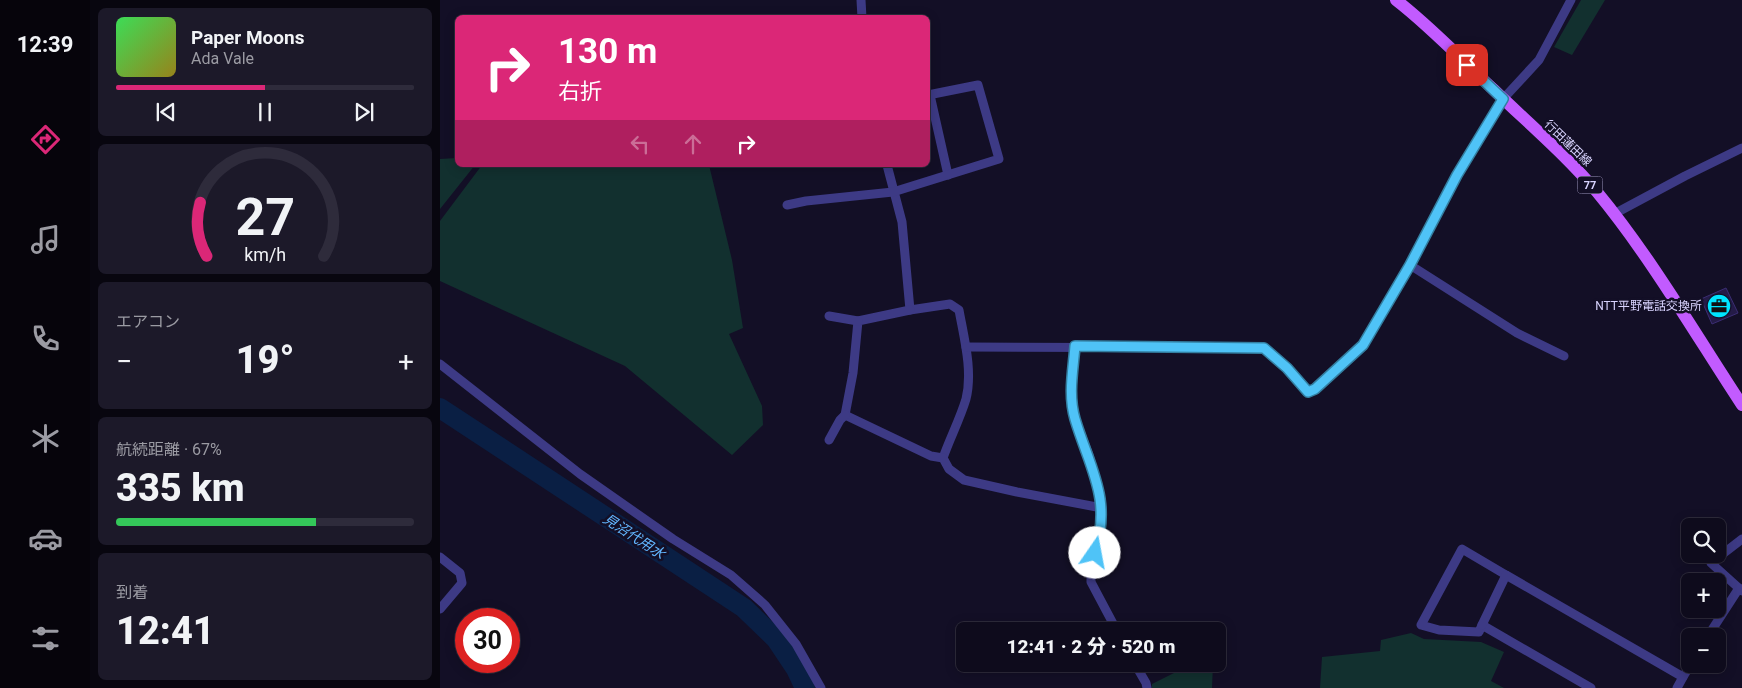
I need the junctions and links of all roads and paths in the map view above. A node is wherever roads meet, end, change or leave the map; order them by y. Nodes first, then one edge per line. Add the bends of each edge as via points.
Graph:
1 (861, 0) edge
2 (1396, 0) edge
3 (1571, 0) edge
4 (862, 15) edge
5 (930, 95) edge
6 (930, 99) edge
7 (1503, 99) junction
8 (1742, 148) edge
9 (887, 167) edge
10 (948, 175) junction
11 (893, 192) junction
12 (787, 205) dead end
13 (1614, 214) junction
14 (1410, 265) junction
15 (910, 310) junction
16 (830, 316) dead end
17 (858, 321) junction
18 (1075, 346) junction
19 (966, 347) junction
20 (1564, 356) dead end
21 (440, 364) edge
22 (1742, 406) edge
23 (845, 415) junction
24 (829, 440) dead end
25 (943, 458) junction
26 (1102, 508) junction
27 (1742, 539) edge
28 (440, 557) edge
29 (1506, 575) junction
30 (1740, 590) edge
31 (440, 609) edge
32 (1112, 622) edge
33 (1482, 625) junction
34 (1714, 628) edge
35 (1140, 672) edge
36 (1685, 673) edge
37 (1683, 677) junction
38 (821, 688) edge
39 (1147, 688) edge
40 (1591, 688) edge
41 (1677, 688) edge

1 - 4 street
2 - 7 main road, 行田蓮田線 / 77
3 - 7 street via 1539,60
5 - 10 street via 978,85 999,159
6 - 10 street
7 - 13 main road, 行田蓮田線 / 77 via 1583,176
7 - 14 street via 1457,175
8 - 13 street
9 - 11 street
10 - 11 street
11 - 12 street
11 - 15 street via 902,222
13 - 22 main road, 行田蓮田線 / 77
14 - 18 street via 1363,345 1308,392 1264,348
14 - 20 street via 1517,333
15 - 17 street
15 - 19 street via 950,304 959,310
16 - 17 street
17 - 23 street
18 - 19 street
18 - 26 street via 1071,393 1075,418 1089,455
19 - 25 street via 966,399
21 - 38 street via 580,474 731,575 765,604 796,644
23 - 24 street
23 - 25 street via 932,456
25 - 26 street via 949,470 964,480
26 - 32 street via 1091,582
27 - 30 street via 1711,562
28 - 31 street via 460,572 462,583
29 - 33 street
29 - 33 street via 1462,549 1421,624 1440,630 1479,632
29 - 37 street
30 - 34 street
33 - 40 street
35 - 39 street
36 - 37 street
37 - 41 street

